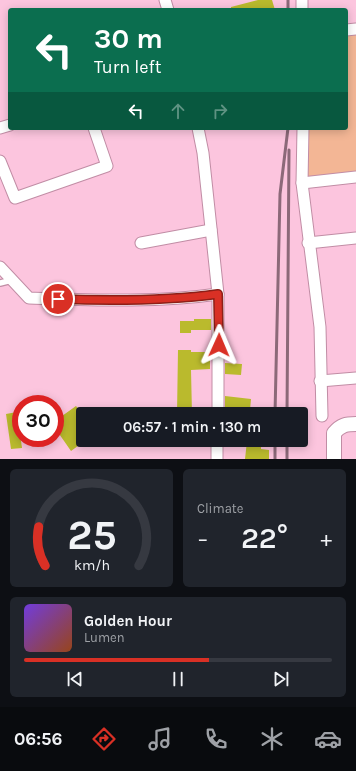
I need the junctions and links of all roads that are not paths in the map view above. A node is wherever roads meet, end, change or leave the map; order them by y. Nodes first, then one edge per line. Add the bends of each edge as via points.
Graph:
1 (95, 130) edge
2 (198, 130) edge
3 (303, 130) edge
4 (0, 161) edge
5 (356, 177) edge
6 (302, 183) junction
7 (211, 230) junction
8 (356, 238) edge
9 (141, 243) dead end
10 (308, 243) junction
11 (0, 267) edge
12 (12, 280) junction
13 (0, 283) edge
14 (218, 294) junction
15 (356, 378) edge
16 (320, 381) junction
17 (218, 407) edge
18 (322, 416) dead end
19 (356, 424) edge
20 (217, 447) edge
21 (217, 459) edge
22 (334, 459) edge

1 - 4 street via 107,166 15,198
2 - 7 street
3 - 6 street
5 - 6 street
6 - 10 street
7 - 9 street
7 - 14 street
8 - 10 street
10 - 16 street via 320,327
11 - 12 street
12 - 13 lane
12 - 14 street via 29,298 115,301
14 - 17 street
15 - 16 street
16 - 18 street
19 - 22 street via 339,427 334,433
20 - 21 street

